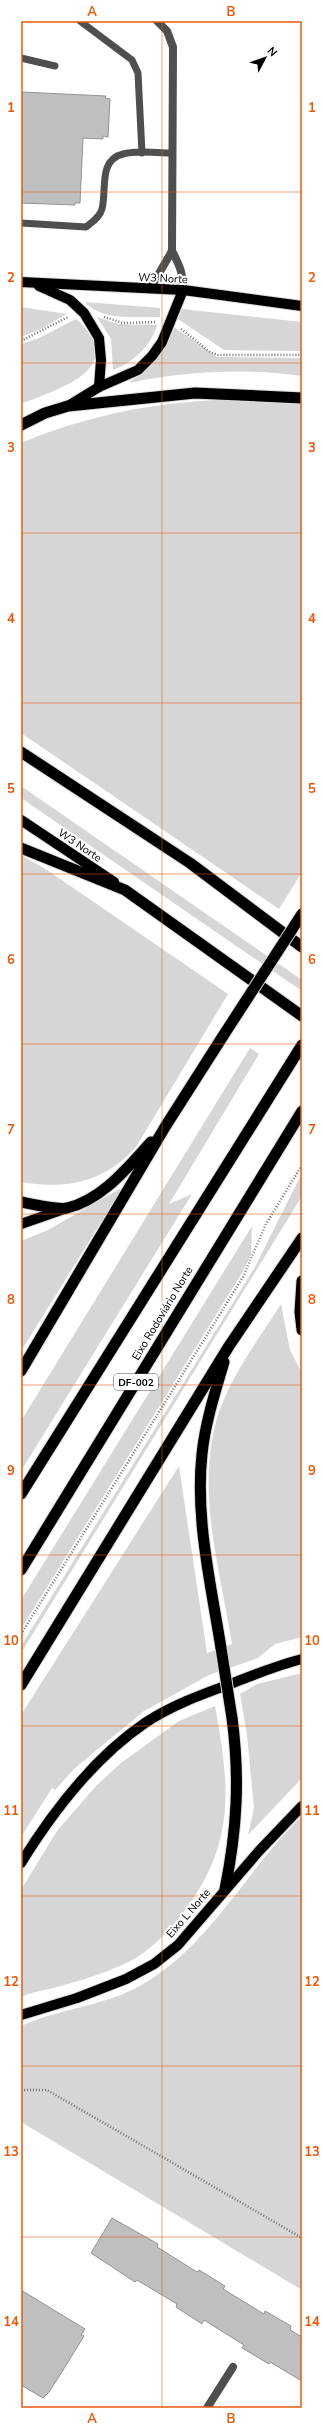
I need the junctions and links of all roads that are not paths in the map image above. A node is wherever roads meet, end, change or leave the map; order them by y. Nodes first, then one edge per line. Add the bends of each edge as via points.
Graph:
1 (80, 21) edge
2 (157, 21) edge
3 (21, 58) edge
4 (55, 66) dead end
5 (142, 153) junction
6 (172, 153) junction
7 (21, 223) edge
8 (172, 251) junction
9 (26, 282) edge
10 (150, 289) junction
11 (183, 290) junction
12 (302, 306) edge
13 (99, 387) junction
14 (302, 398) edge
15 (68, 406) junction
16 (21, 425) edge
17 (21, 752) edge
18 (21, 820) edge
19 (21, 848) edge
20 (125, 890) junction
21 (302, 914) edge
22 (302, 947) edge
23 (302, 1016) edge
24 (302, 1045) edge
25 (302, 1111) edge
26 (165, 1127) junction
27 (21, 1202) edge
28 (66, 1208) junction
29 (21, 1224) edge
30 (302, 1238) edge
31 (302, 1281) edge
32 (302, 1330) edge
33 (229, 1346) junction
34 (21, 1370) edge
35 (21, 1494) edge
36 (21, 1570) edge
37 (302, 1659) edge
38 (21, 1685) edge
39 (302, 1806) edge
40 (21, 1863) edge
41 (225, 1888) junction
42 (21, 2015) edge
43 (233, 2366) dead end
44 (207, 2408) edge

1 - 5 lane via 132,60 138,73
2 - 6 street via 167,31 173,47
3 - 4 lane
5 - 6 lane
5 - 7 lane via 113,157 106,166 102,210 96,220 86,227
6 - 8 street
8 - 10 street
8 - 11 street via 182,272
9 - 10 main road, W3 Norte
9 - 13 main road via 70,300 84,313 99,338
10 - 11 main road, W3 Norte
11 - 12 main road, W3 Norte
11 - 13 main road via 162,342 152,356 138,370
13 - 15 main road
14 - 15 highway via 195,392
15 - 16 highway via 45,412
17 - 22 highway via 190,863
18 - 20 main road, W3 Norte
19 - 20 highway
20 - 23 highway
21 - 26 highway, bridge
24 - 35 highway, DF-002 via 220,1172
25 - 36 highway, Eixo Rodoviário Norte / DF-002
26 - 28 highway via 124,1172 96,1195
26 - 34 highway
27 - 28 highway
28 - 29 main road
30 - 33 highway
31 - 32 highway
33 - 38 highway
33 - 41 highway, bridge via 202,1454 202,1516 236,1746 238,1798 234,1843
37 - 40 main road via 285,1663 194,1698 145,1723 119,1744 68,1797 41,1830
39 - 41 main road, Eixo L Norte
41 - 42 main road, Eixo L Norte via 204,1917 154,1964 126,1979 77,1998
43 - 44 street

